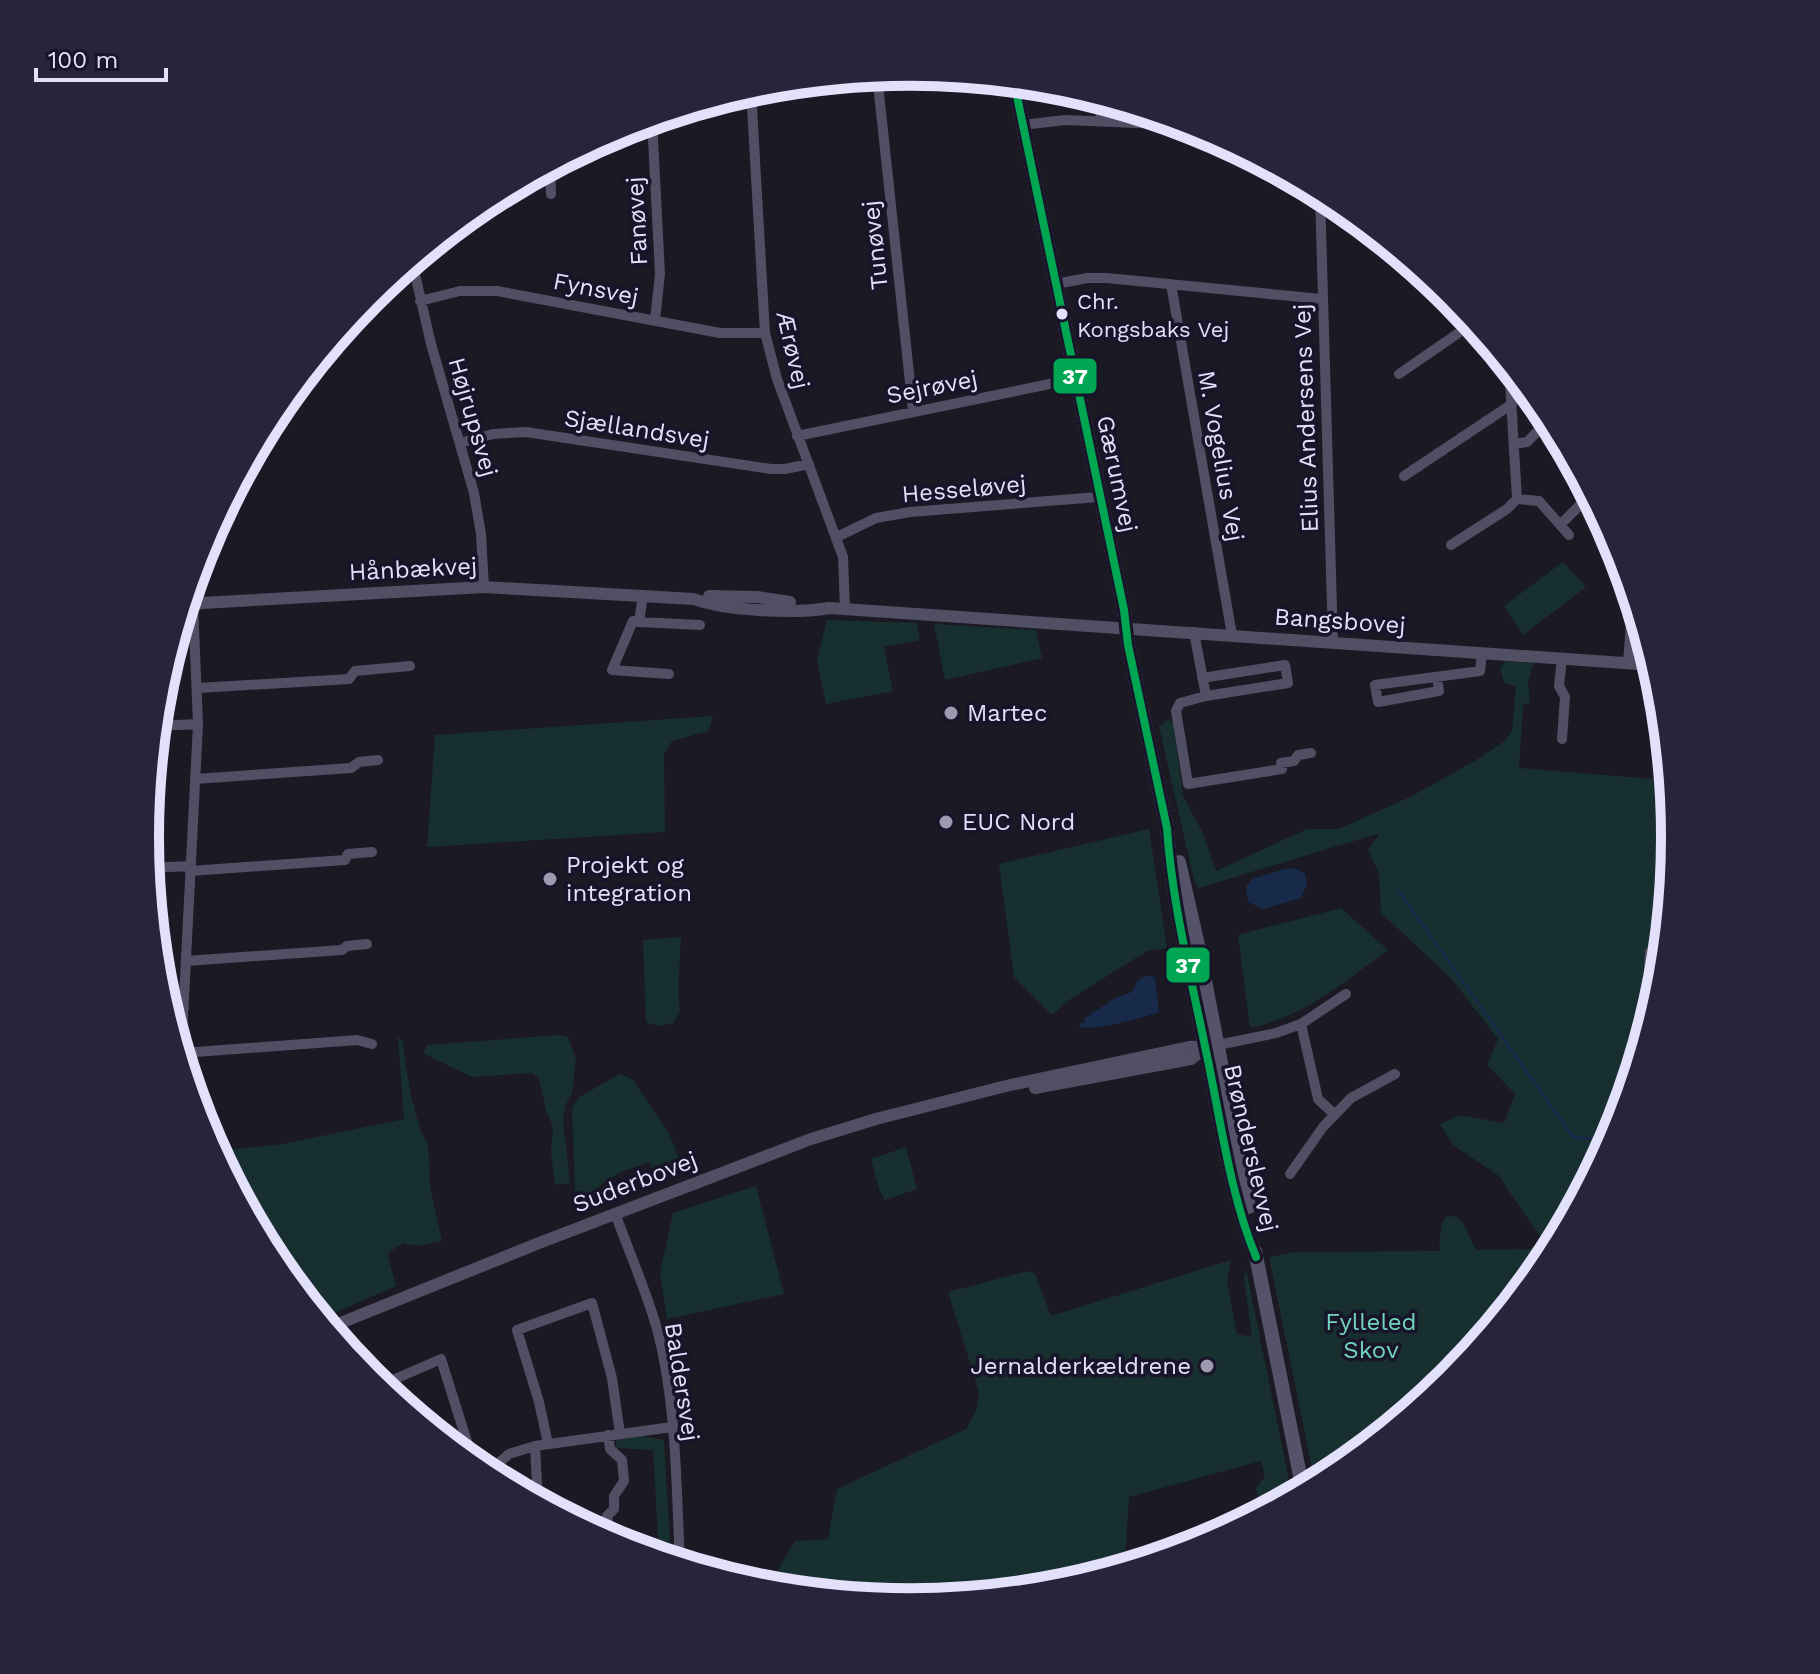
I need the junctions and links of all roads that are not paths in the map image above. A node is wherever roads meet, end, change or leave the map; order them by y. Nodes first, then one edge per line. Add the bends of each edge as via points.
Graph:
1 (878, 87) edge
2 (1016, 93) edge
3 (752, 103) edge
4 (1101, 111) edge
5 (1101, 120) junction
6 (1138, 122) edge
7 (1023, 125) junction
8 (653, 132) edge
9 (550, 178) edge
10 (551, 194) dead end
11 (1320, 209) edge
12 (414, 273) edge
13 (1056, 284) junction
14 (1171, 284) junction
15 (1322, 299) junction
16 (420, 301) junction
17 (655, 320) junction
18 (1463, 330) edge
19 (765, 333) junction
20 (1399, 374) dead end
21 (1074, 379) junction
22 (1510, 386) edge
23 (1519, 398) edge
24 (1511, 400) junction
25 (913, 410) junction
26 (1540, 429) edge
27 (797, 436) junction
28 (460, 443) junction
29 (1514, 444) junction
30 (809, 464) junction
31 (1404, 476) dead end
32 (1099, 497) junction
33 (1517, 499) junction
34 (1583, 502) edge
35 (1561, 524) junction
36 (1569, 535) dead end
37 (837, 537) junction
38 (1451, 545) dead end
39 (484, 587) junction
40 (643, 595) junction
41 (197, 604) edge
42 (845, 609) junction
43 (639, 622) junction
44 (191, 623) edge
45 (700, 625) dead end
46 (1126, 628) junction
47 (1631, 628) edge
48 (1194, 632) junction
49 (1232, 635) junction
50 (1333, 642) junction
51 (1482, 654) junction
52 (1562, 658) junction
53 (1628, 663) junction
54 (1640, 664) edge
55 (410, 666) dead end
56 (669, 674) dead end
57 (1437, 677) junction
58 (1202, 678) junction
59 (198, 688) junction
60 (1206, 696) junction
61 (198, 724) junction
62 (167, 725) edge
63 (1562, 739) dead end
64 (1311, 753) dead end
65 (378, 760) dead end
66 (195, 779) junction
67 (372, 852) dead end
68 (160, 868) edge
69 (190, 868) junction
70 (367, 944) dead end
71 (1653, 948) edge
72 (186, 961) junction
73 (1649, 973) edge
74 (1346, 994) dead end
75 (179, 1008) edge
76 (184, 1008) junction
77 (183, 1024) edge
78 (1301, 1024) junction
79 (372, 1044) dead end
80 (1212, 1046) junction
81 (192, 1054) edge
82 (1395, 1074) dead end
83 (1334, 1114) junction
84 (1290, 1174) dead end
85 (615, 1213) junction
86 (338, 1324) edge
87 (392, 1380) edge
88 (672, 1427) junction
89 (614, 1434) junction
90 (467, 1443) edge
91 (548, 1444) junction
92 (535, 1446) junction
93 (498, 1464) edge
94 (1300, 1477) edge
95 (537, 1489) edge
96 (608, 1524) edge
97 (679, 1551) edge

1 - 25 street, Tunøvej
2 - 7 main road, Gærumvej
3 - 19 street, Ærøvej
4 - 5 street
5 - 6 street
5 - 7 street
7 - 13 main road, Gærumvej
8 - 17 street, Fanøvej via 660,274
9 - 10 street
11 - 15 street, Elius Andersens Vej
12 - 16 street, Højrupsvej
13 - 14 street via 1107,278
13 - 21 main road, Gærumvej
14 - 15 street
14 - 49 street, M. Vogelius Vej
15 - 50 street, Elius Andersens Vej
16 - 17 street, Fynsvej via 460,291 497,291
16 - 28 street, Højrupsvej
17 - 19 street, Fynsvej via 720,333
18 - 20 street
19 - 27 street, Ærøvej
21 - 25 street, Sejrøvej
21 - 32 main road, Gærumvej
22 - 24 street
23 - 24 street
24 - 29 street
24 - 31 street
25 - 27 street, Sejrøvej
26 - 29 street via 1527,442
27 - 30 street, Ærøvej
28 - 30 street, Sjællandsvej via 526,432 771,469
28 - 39 street, Højrupsvej via 479,514
29 - 33 street
30 - 37 street, Ærøvej
32 - 37 street, Hesseløvej via 910,512 876,518
32 - 46 main road, Gærumvej
33 - 35 street via 1539,501
33 - 38 street
34 - 35 street
35 - 36 street
37 - 42 street, Ærøvej
39 - 40 street, Hånbækvej
39 - 41 street, Hånbækvej
40 - 42 street, Hånbækvej via 754,609
40 - 43 street
42 - 46 street, Hånbækvej
43 - 45 street
43 - 56 street via 633,621 612,670
44 - 59 street
46 - 48 street, Bangsbovej
46 - 80 main road, Gærumvej via 1183,935
47 - 53 street
48 - 49 street, Bangsbovej
48 - 58 street
49 - 50 street, Bangsbovej
50 - 51 street, Bangsbovej
51 - 52 street, Bangsbovej
51 - 57 street via 1480,671
52 - 53 street, Bangsbovej
52 - 63 street
53 - 54 street, Bangsbovej
55 - 59 street via 355,671 349,679
57 - 57 street via 1439,691 1378,702 1375,685
58 - 60 street
58 - 60 street, Bangsbovej via 1285,665 1288,683
59 - 61 street
60 - 64 street, Bangsbovej via 1180,703 1176,711 1188,784 1282,769 1281,763
61 - 62 street
61 - 66 street
65 - 66 street via 351,768
66 - 69 street
67 - 69 street via 348,854 345,860
68 - 69 street
69 - 72 street
70 - 72 street
71 - 73 street
72 - 76 street
74 - 78 street
75 - 76 street
76 - 77 street
78 - 80 street
78 - 83 street via 1318,1099
79 - 81 street via 357,1040
80 - 85 street, Suderbovej via 1006,1086 876,1119
80 - 94 main road, Brønderslevvej via 1229,1162 1256,1257
82 - 83 street via 1351,1098
83 - 84 street
85 - 86 street, Suderbovej
85 - 88 street, Baldersvej via 657,1331
87 - 90 street via 441,1359
88 - 89 street
88 - 97 street, Baldersvej
89 - 91 street
89 - 91 street via 610,1366 592,1303 517,1330
89 - 96 street via 610,1449 622,1460 624,1481 614,1496
91 - 92 street
92 - 93 street via 509,1454
92 - 95 street

